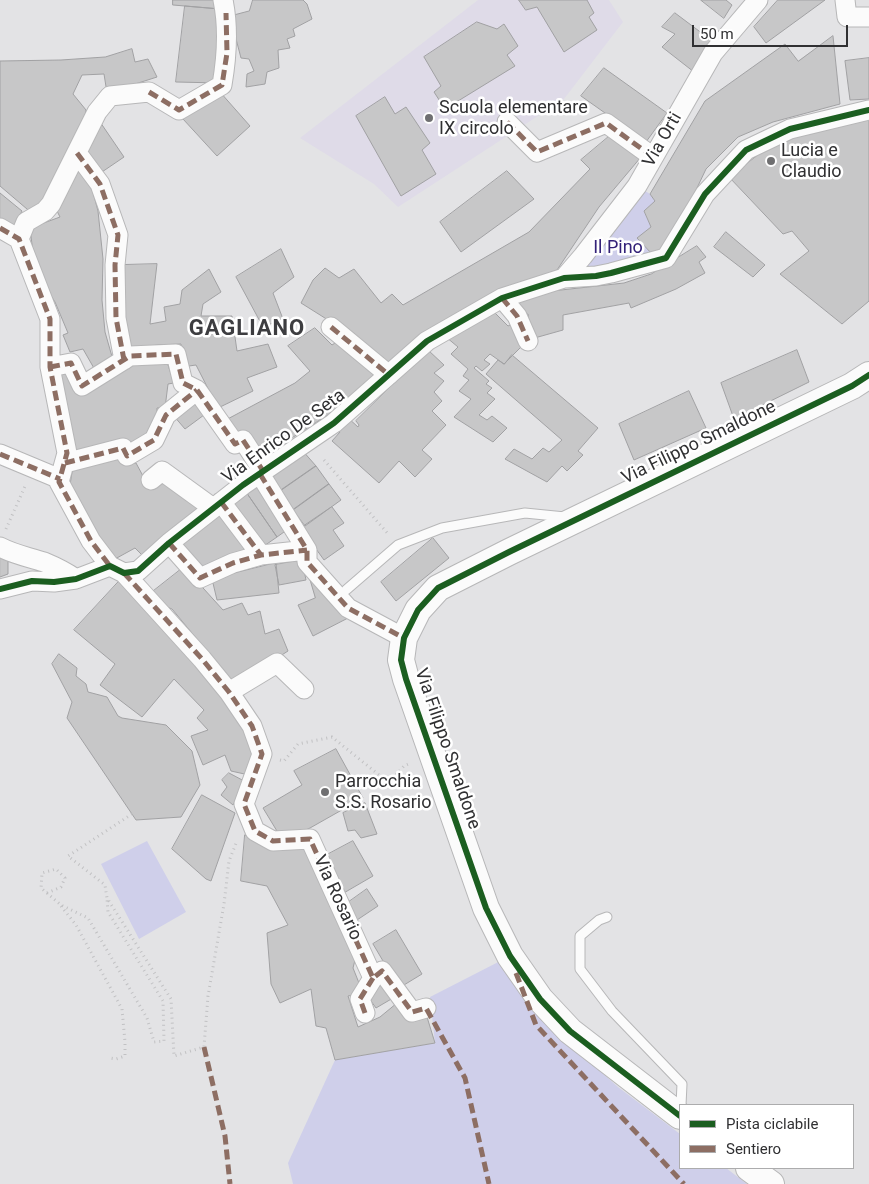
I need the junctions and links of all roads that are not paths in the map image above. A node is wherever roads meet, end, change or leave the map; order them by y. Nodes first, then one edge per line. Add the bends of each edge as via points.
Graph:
1 (758, 0) edge
2 (845, 0) edge
3 (225, 7) edge
4 (869, 17) edge
5 (869, 110) edge
6 (506, 122) dead end
7 (77, 153) junction
8 (653, 157) junction
9 (0, 228) edge
10 (19, 239) junction
11 (564, 278) junction
12 (502, 298) junction
13 (331, 327) dead end
14 (528, 341) dead end
15 (124, 360) junction
16 (50, 367) junction
17 (389, 375) junction
18 (869, 375) edge
19 (197, 390) junction
20 (0, 454) edge
21 (62, 471) junction
22 (262, 473) junction
23 (150, 480) dead end
24 (217, 505) junction
25 (578, 519) junction
26 (2, 540) edge
27 (169, 543) junction
28 (307, 550) junction
29 (261, 555) junction
30 (117, 570) junction
31 (76, 579) junction
32 (0, 589) edge
33 (346, 590) dead end
34 (404, 638) junction
35 (304, 689) dead end
36 (229, 692) junction
37 (607, 916) dead end
38 (373, 978) junction
39 (426, 1008) dead end
40 (365, 1013) dead end
41 (681, 1104) edge
42 (679, 1115) edge
43 (750, 1169) edge
44 (771, 1184) edge

1 - 8 street, Via Orti via 713,53
2 - 4 street via 847,18
3 - 7 street via 227,53 222,85 179,110 149,92 110,96 97,112
5 - 11 street, Via Enrico De Seta via 790,129 746,150 705,194 666,258 612,273
6 - 8 street via 537,152 606,122
7 - 10 street via 52,204 26,222
7 - 15 street via 100,184 118,235 116,318
8 - 11 street, Via Orti via 637,186
9 - 10 street
10 - 16 street via 50,319
11 - 12 street, Via Enrico De Seta
12 - 14 street via 517,316
12 - 17 street, Via Enrico De Seta via 427,341
13 - 17 street
15 - 16 street via 82,386 71,364
15 - 19 street via 130,356 176,354 182,384
16 - 21 street via 67,454
17 - 22 street, Via Enrico De Seta via 334,423
18 - 25 street, Via Filippo Smaldone
19 - 21 street via 166,415 154,440 127,456 123,448
19 - 22 street via 235,444 243,440
20 - 21 street via 33,468
21 - 30 street via 59,482 91,541
22 - 24 street, Via Enrico De Seta
22 - 28 street
23 - 24 street via 162,471
24 - 27 street, Via Enrico De Seta
24 - 29 street
25 - 33 lane via 525,513 442,528 398,545
25 - 34 street, Via Filippo Smaldone via 438,588 418,610
26 - 31 street via 15,554 58,568
27 - 29 street via 200,578
27 - 30 street, Via Enrico De Seta via 138,571
28 - 29 street
28 - 34 street via 307,562 348,608
30 - 31 street, Via Enrico De Seta
30 - 36 street
31 - 32 street, Via Enrico De Seta via 32,581
34 - 42 street, Via Filippo Smaldone via 401,660 406,679 486,908 510,956 540,999 570,1031
35 - 36 street via 277,663
36 - 38 street, Via Rosario via 252,726 262,754 244,804 255,831 273,841 310,839
37 - 41 lane via 580,936 580,969 612,1010 682,1084
38 - 39 street via 382,971 412,1012
38 - 40 street via 360,999
43 - 44 street

